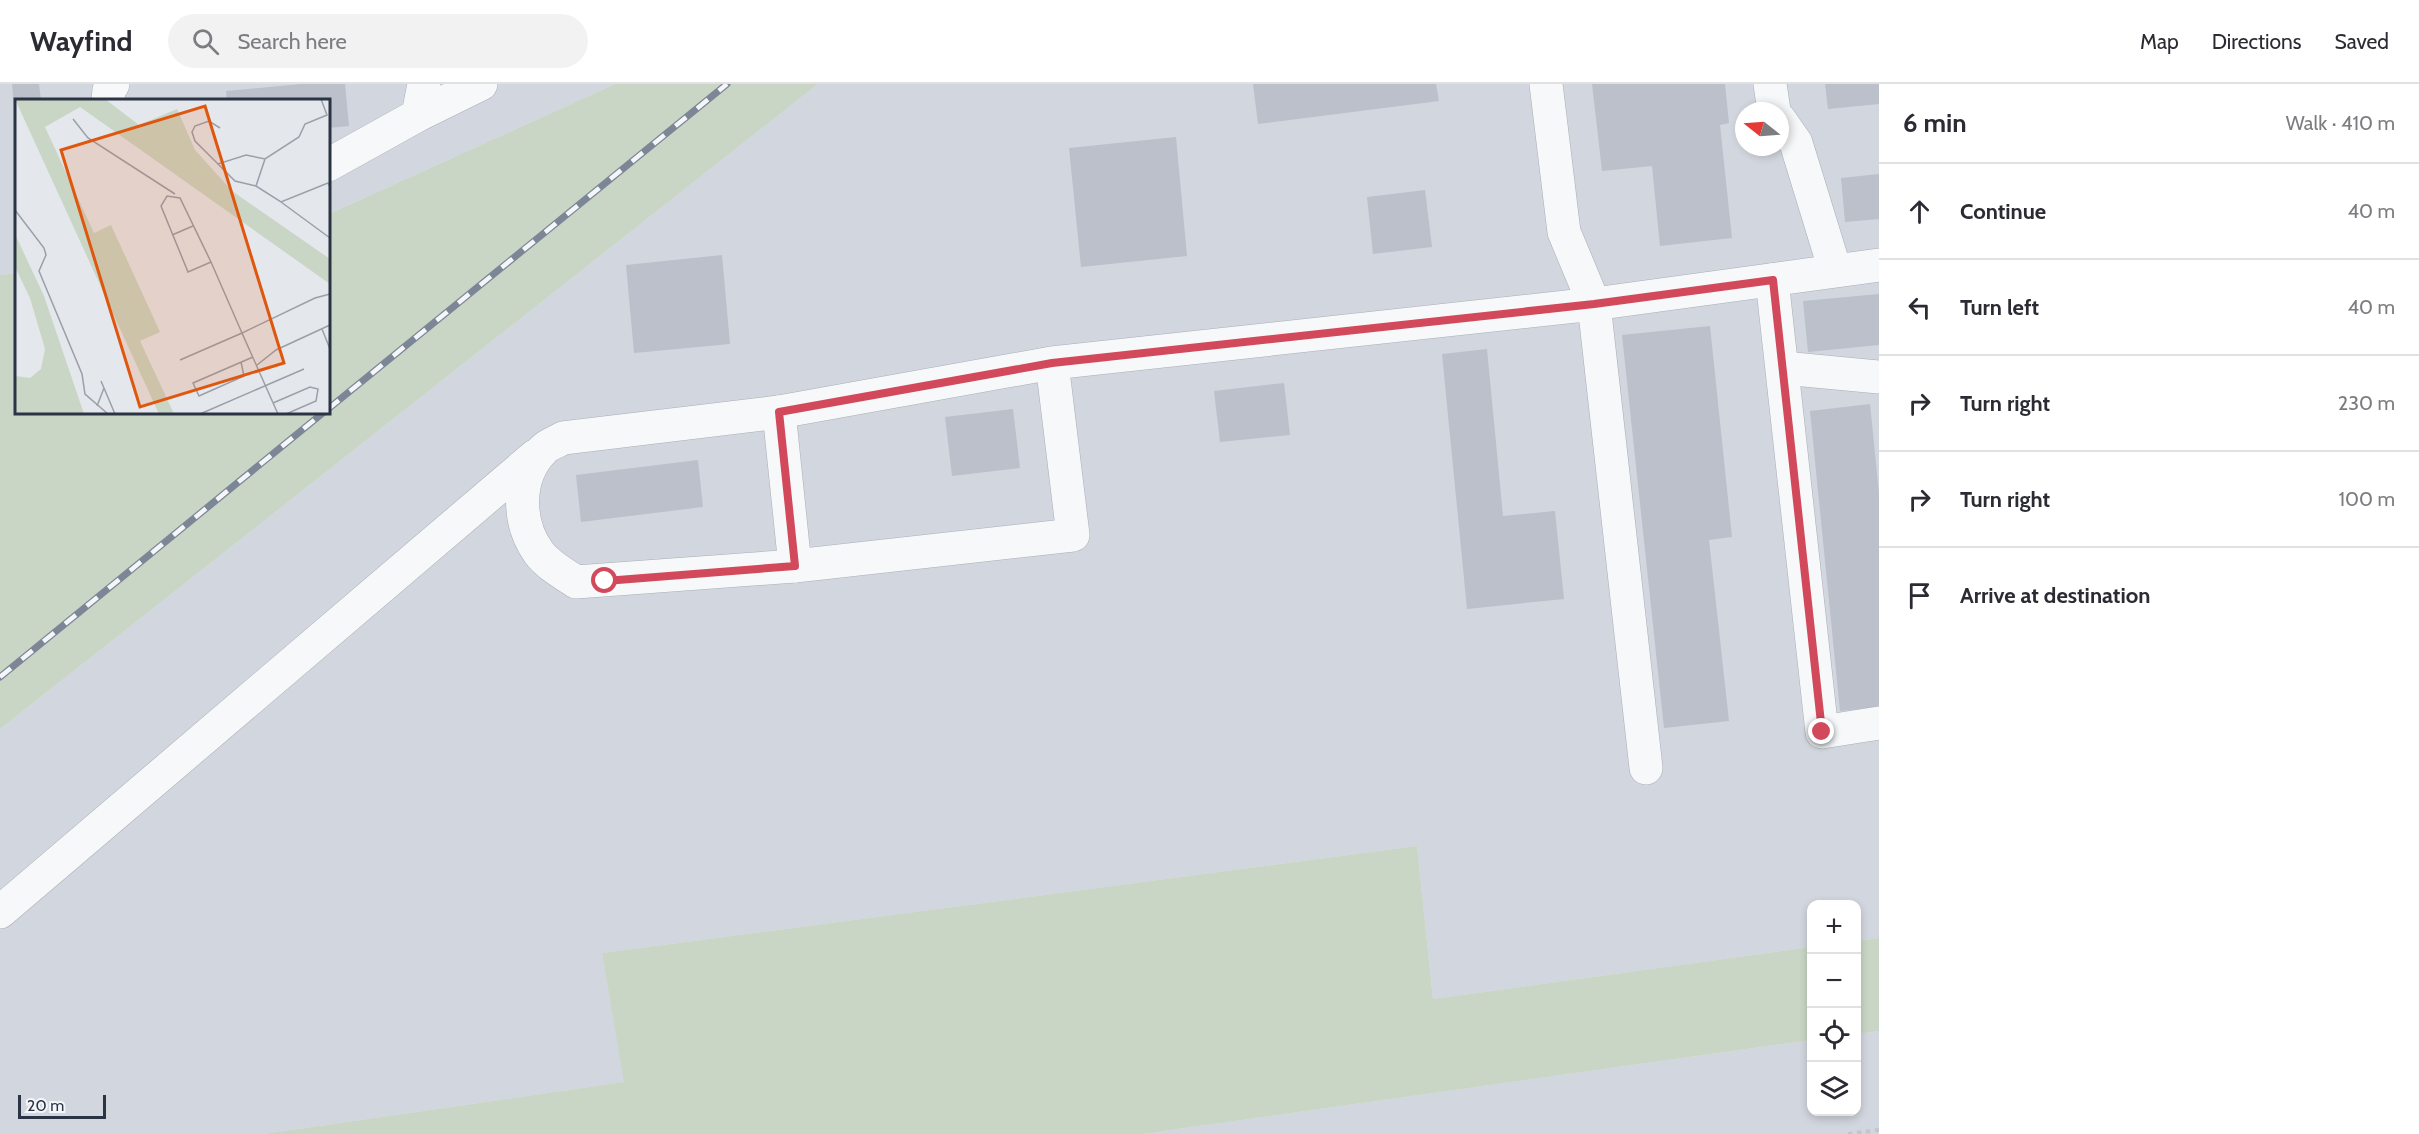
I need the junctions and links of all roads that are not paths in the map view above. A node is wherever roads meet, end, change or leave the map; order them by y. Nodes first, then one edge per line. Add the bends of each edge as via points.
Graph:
1 (113, 84) edge
2 (481, 84) edge
3 (1546, 84) edge
4 (1770, 84) edge
5 (108, 99) edge
6 (421, 100) edge
7 (1773, 102) edge
8 (1789, 133) edge
9 (330, 164) edge
10 (1879, 265) edge
11 (1835, 270) junction
12 (1773, 280) junction
13 (1594, 304) junction
14 (1052, 363) junction
15 (1784, 368) junction
16 (1879, 377) edge
17 (779, 412) junction
18 (544, 448) junction
19 (795, 566) junction
20 (1879, 723) edge
21 (1646, 768) dead end
22 (0, 912) edge

1 - 5 lane
2 - 6 lane
3 - 13 lane via 1564,232
4 - 7 lane
6 - 9 lane
8 - 11 lane via 1796,143
10 - 11 lane
11 - 12 lane
12 - 13 lane
12 - 15 lane
13 - 14 lane
13 - 21 lane
14 - 17 lane
14 - 19 lane via 1073,535
15 - 16 lane
15 - 20 lane via 1822,732
17 - 18 lane via 564,438
17 - 19 lane
18 - 19 lane via 529,469 523,494 523,521 540,554 576,582
18 - 22 lane

